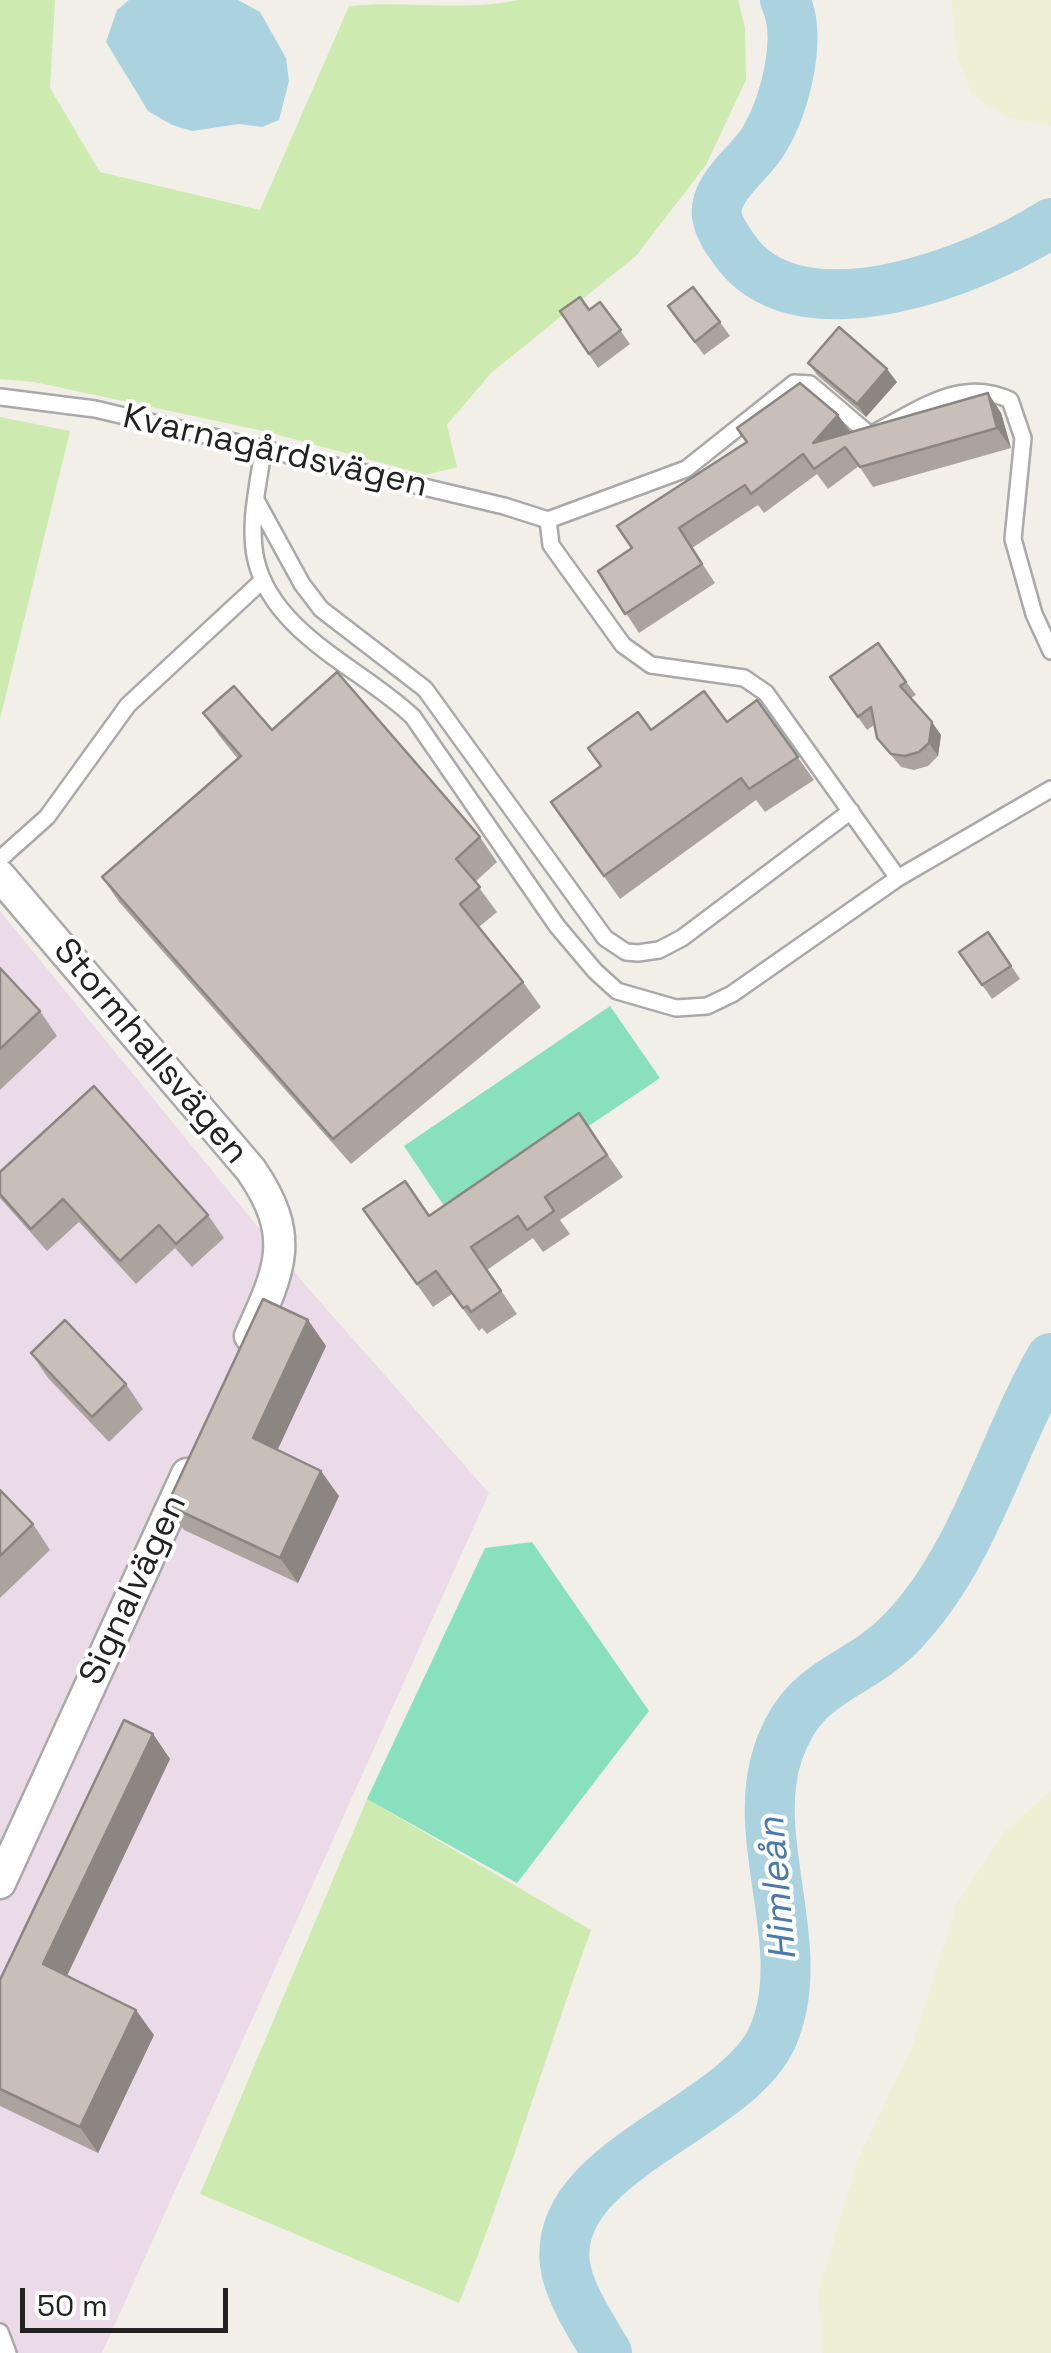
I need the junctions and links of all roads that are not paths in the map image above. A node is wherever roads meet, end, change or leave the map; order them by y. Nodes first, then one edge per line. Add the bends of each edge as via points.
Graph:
1 (0, 397) edge
2 (263, 452) junction
3 (256, 500) junction
4 (548, 520) junction
5 (262, 580) junction
6 (1051, 650) edge
7 (1051, 788) edge
8 (850, 811) junction
9 (2, 878) edge
10 (898, 878) junction
11 (237, 1365) edge
12 (196, 1454) edge
13 (0, 1883) edge
14 (0, 2332) edge
15 (8, 2353) edge

1 - 2 lane, Kvarnagårdsvägen via 95,409
2 - 3 lane
2 - 4 lane, Kvarnagårdsvägen
3 - 5 lane
3 - 8 lane via 321,609 425,689 572,895 605,938 626,952 659,950 682,938
4 - 6 lane via 686,469 794,383 810,384 870,436 966,388 986,389 1010,400 1023,438 1012,539
4 - 8 lane via 551,546 622,645 651,664 744,678 766,693
5 - 9 lane via 128,705
5 - 10 lane via 304,632 384,689 412,718 557,926 618,990 676,1008 707,1006
7 - 10 lane
8 - 10 lane
9 - 11 street, Stormhallsvägen via 270,1197 282,1238 270,1294
12 - 13 street, Signalvägen
14 - 15 lane

